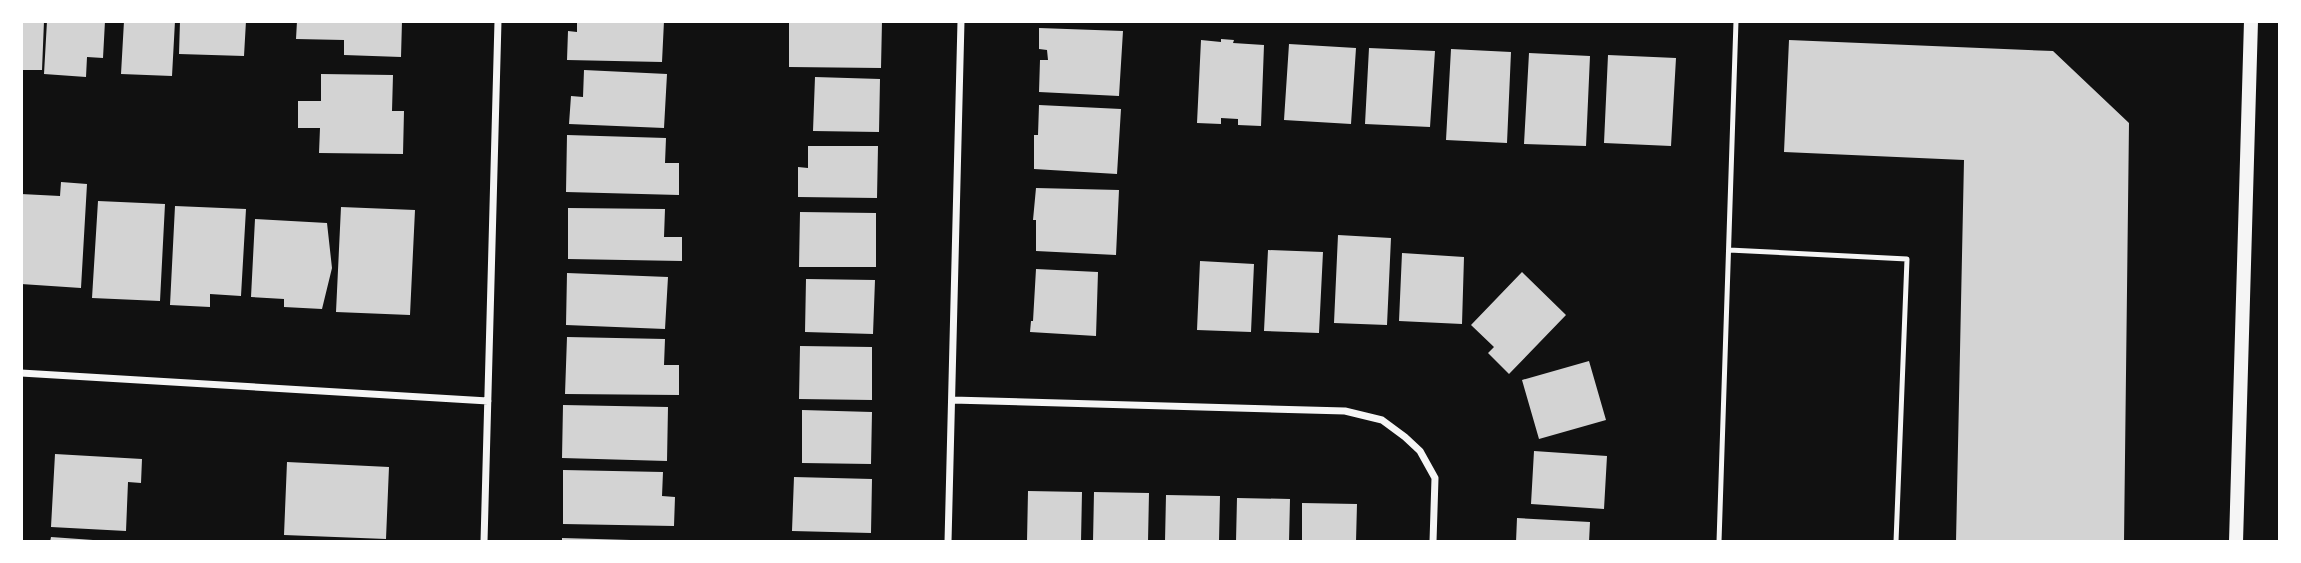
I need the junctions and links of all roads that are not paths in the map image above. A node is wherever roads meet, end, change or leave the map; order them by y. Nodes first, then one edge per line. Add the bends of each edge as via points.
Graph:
1 (498, 21) edge
2 (961, 21) edge
3 (1736, 21) edge
4 (2251, 21) edge
5 (1729, 250) junction
6 (21, 373) edge
7 (952, 400) junction
8 (488, 401) junction
9 (484, 542) edge
10 (948, 542) edge
11 (1433, 542) edge
12 (1719, 542) edge
13 (1896, 542) edge
14 (2236, 542) edge

1 - 8 street
2 - 7 street
3 - 5 lane
4 - 14 main road
5 - 12 lane
5 - 13 lane via 1907,259
6 - 8 street
7 - 10 street
7 - 11 street via 1345,411 1382,420 1420,451 1435,478
8 - 9 street

